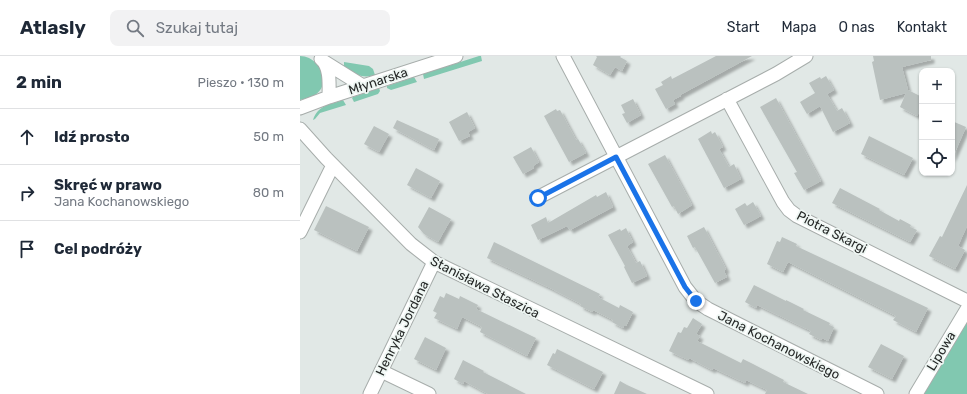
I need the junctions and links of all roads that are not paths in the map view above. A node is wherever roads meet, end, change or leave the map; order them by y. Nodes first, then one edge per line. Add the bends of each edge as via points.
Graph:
1 (456, 56) edge
2 (563, 56) edge
3 (806, 56) edge
4 (320, 58) edge
5 (363, 86) junction
6 (329, 97) junction
7 (727, 98) junction
8 (300, 108) edge
9 (300, 129) edge
10 (616, 157) junction
11 (333, 165) junction
12 (538, 198) dead end
13 (300, 232) edge
14 (434, 262) junction
15 (967, 301) edge
16 (967, 309) edge
17 (381, 371) junction
18 (370, 394) edge
19 (429, 394) edge
20 (707, 394) edge
21 (877, 394) edge
22 (916, 394) edge

1 - 5 street, Młynarska
2 - 10 street, Jana Kochanowskiego
3 - 7 street
4 - 5 street
4 - 6 street via 328,72
5 - 6 street, Młynarska
6 - 8 street, Młynarska
7 - 10 street
7 - 15 street, Piotra Skargi via 789,210
9 - 11 street, Stanisława Staszica
10 - 12 street
10 - 21 street, Jana Kochanowskiego via 685,287 696,301
11 - 13 street
11 - 14 street, Stanisława Staszica via 411,244
14 - 17 street, Henryka Jordana
14 - 20 street, Stanisława Staszica
16 - 22 street, Lipowa
17 - 18 street, Henryka Jordana
17 - 19 street

